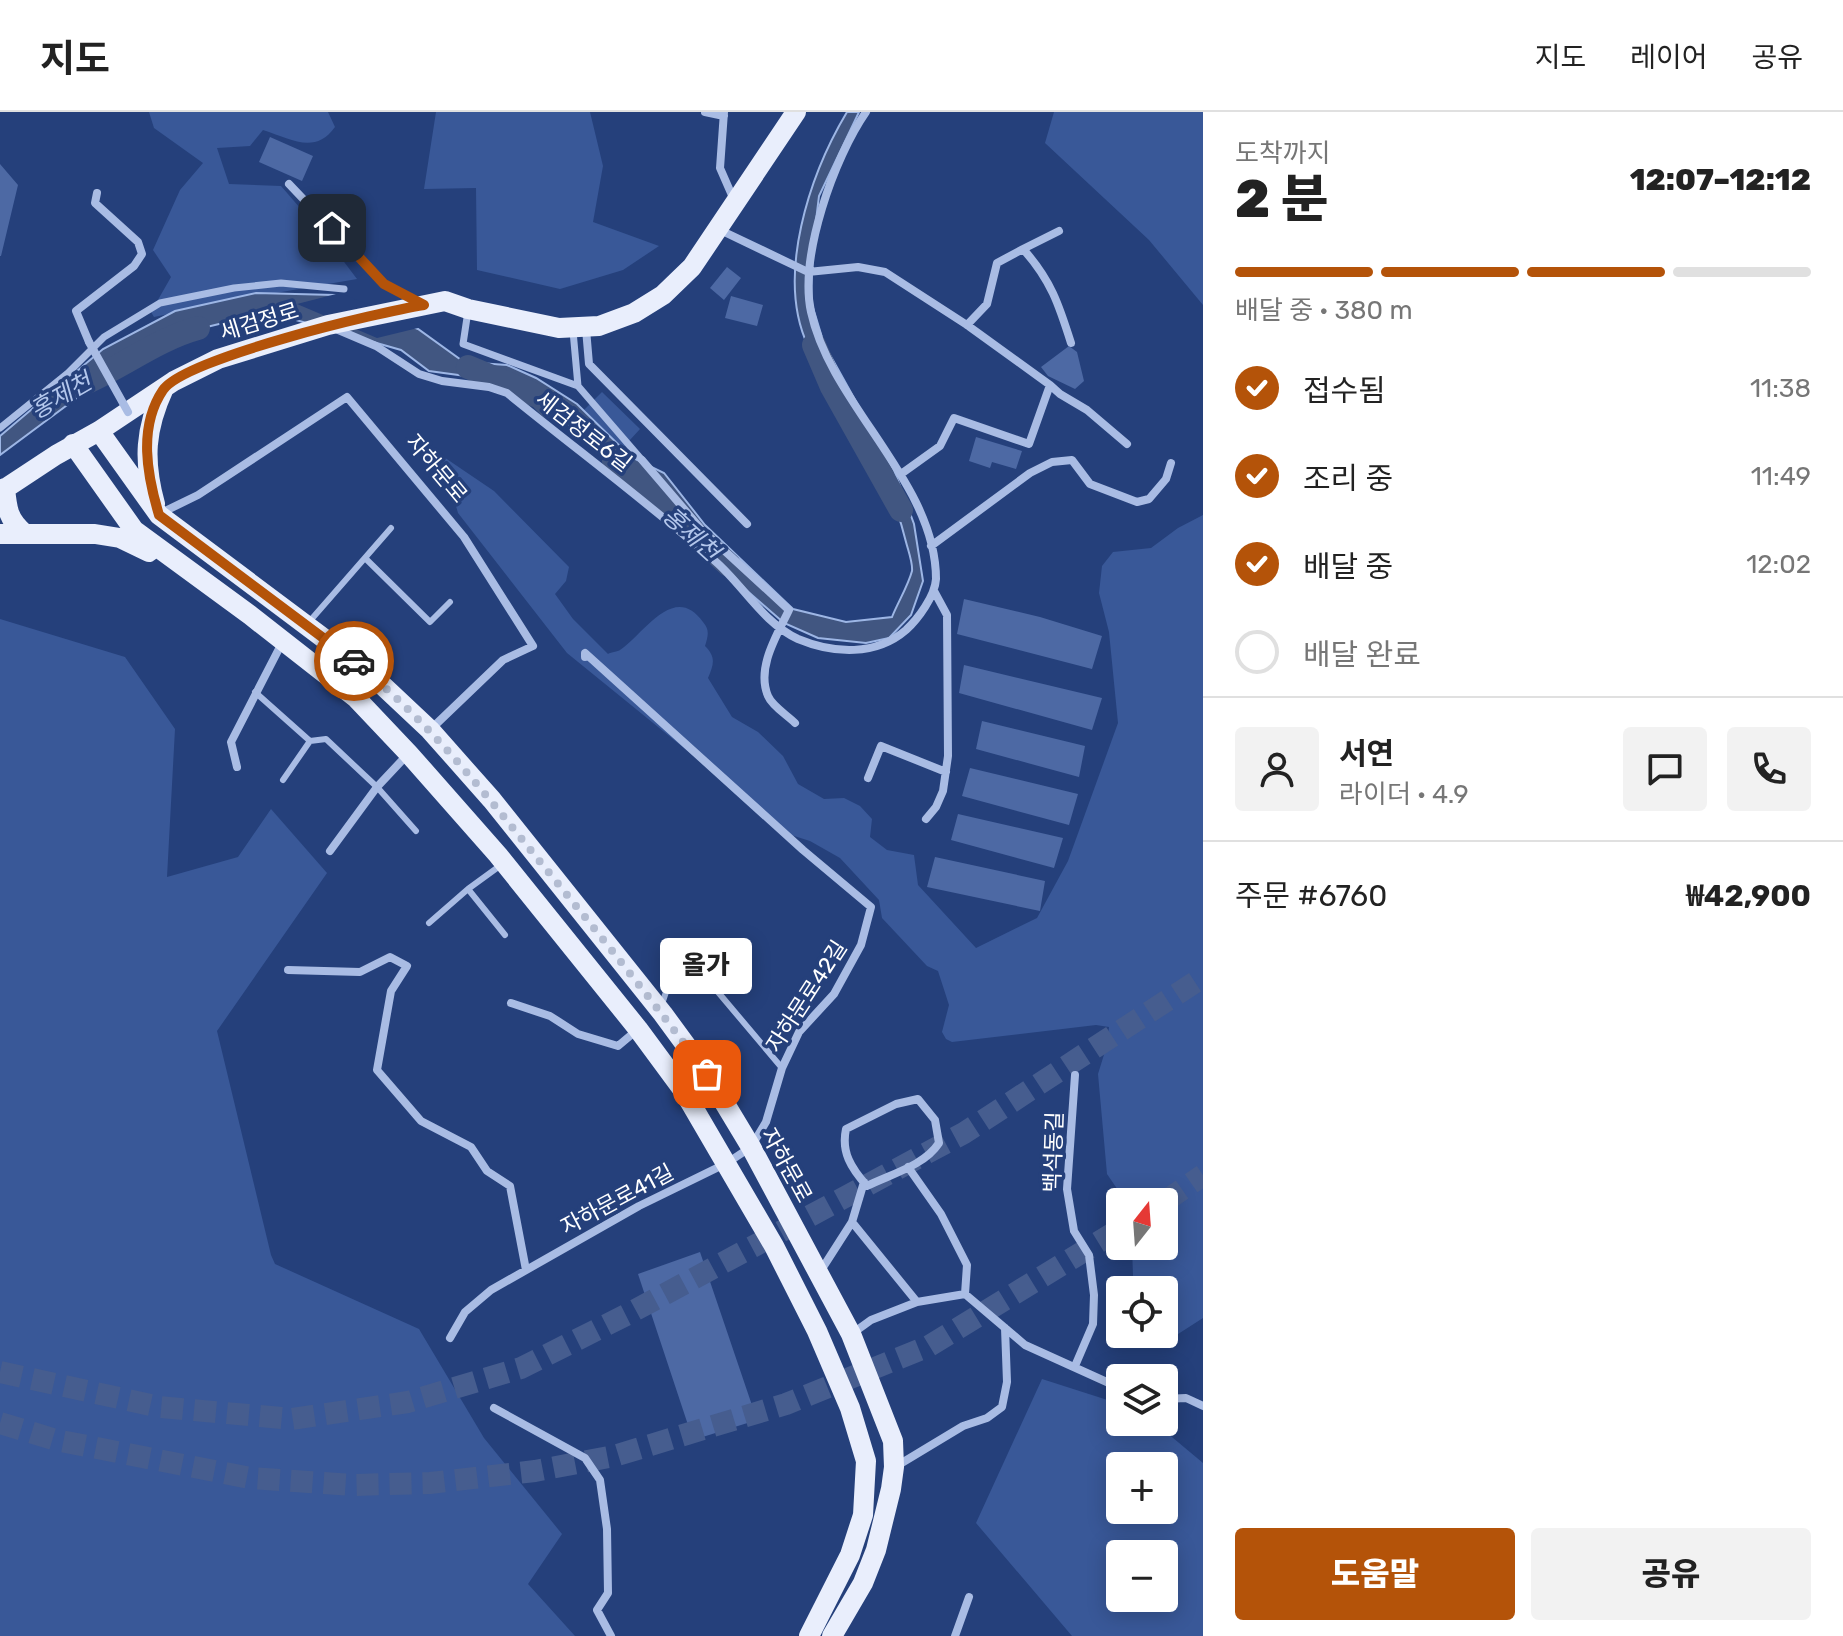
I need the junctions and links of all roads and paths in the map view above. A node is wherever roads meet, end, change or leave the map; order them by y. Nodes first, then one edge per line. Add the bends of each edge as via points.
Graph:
1 (705, 112) edge
2 (796, 112) edge
3 (866, 112) edge
4 (724, 114) edge
5 (289, 184) dead end
6 (97, 193) dead end
7 (735, 202) junction
8 (717, 229) junction
9 (1059, 231) dead end
10 (1023, 249) junction
11 (808, 272) junction
12 (344, 289) dead end
13 (415, 306) junction
14 (468, 309) junction
15 (334, 324) junction
16 (967, 325) junction
17 (579, 328) junction
18 (1071, 343) dead end
19 (1050, 385) junction
20 (578, 386) junction
21 (164, 388) junction
22 (128, 412) junction
23 (0, 428) edge
24 (99, 431) junction
25 (73, 444) junction
26 (1127, 444) dead end
27 (642, 460) joint
28 (1171, 463) dead end
29 (901, 474) junction
30 (2, 486) edge
31 (159, 515) junction
32 (747, 524) dead end
33 (391, 528) dead end
34 (24, 533) junction
35 (0, 534) edge
36 (931, 546) junction
37 (365, 558) junction
38 (187, 570) junction
39 (934, 591) junction
40 (450, 602) dead end
41 (307, 625) junction
42 (780, 629) junction
43 (283, 640) junction
44 (585, 657) dead end
45 (255, 692) junction
46 (795, 723) dead end
47 (430, 730) junction
48 (310, 741) junction
49 (409, 754) junction
50 (237, 767) dead end
51 (946, 772) junction
52 (868, 778) dead end
53 (283, 780) dead end
54 (377, 787) junction
55 (926, 819) dead end
56 (416, 831) dead end
57 (330, 851) dead end
58 (504, 863) junction
59 (468, 889) junction
60 (429, 923) dead end
61 (505, 935) dead end
62 (288, 970) dead end
63 (511, 1003) dead end
64 (660, 1011) junction
65 (638, 1029) junction
66 (782, 1068) junction
67 (1075, 1075) dead end
68 (751, 1147) junction
69 (727, 1163) junction
70 (908, 1167) junction
71 (864, 1182) junction
72 (852, 1222) junction
73 (526, 1270) junction
74 (819, 1274) junction
75 (965, 1294) junction
76 (917, 1302) junction
77 (1005, 1328) junction
78 (851, 1334) junction
79 (450, 1338) dead end
80 (1075, 1366) junction
81 (1106, 1381) edge
82 (1178, 1398) edge
83 (1203, 1406) edge
84 (494, 1408) dead end
85 (894, 1467) junction
86 (969, 1597) dead end
87 (611, 1636) edge
88 (809, 1636) edge
89 (832, 1636) edge
90 (955, 1636) edge

1 - 4 street
2 - 7 main road, 세검정로
3 - 11 street via 825,197
4 - 7 street via 720,168
5 - 13 street, 세검정로 via 384,284
6 - 22 street, bridge via 95,203 138,242 142,254 76,311
7 - 8 main road, 세검정로
8 - 11 street
8 - 17 main road, 세검정로 via 692,267 663,295 634,313
9 - 10 street
10 - 16 street via 997,263 987,304
10 - 18 street via 1056,295
11 - 16 street via 858,267 885,272
11 - 29 street via 820,340
12 - 23 street via 281,283 160,303 104,337
13 - 14 main road, 세검정로 via 445,301
13 - 15 main road, 세검정로
14 - 17 main road, 세검정로 via 541,326
14 - 20 street via 463,344
15 - 21 main road, 세검정로 via 218,359
15 - 42 street, 세검정로6길 via 419,374 507,393 718,564
16 - 19 street
17 - 20 street
17 - 32 street via 589,364
19 - 26 street
19 - 29 street via 1029,444 954,418 940,446
20 - 27 street
21 - 22 main road, 세검정로
21 - 31 main road via 147,443
22 - 24 main road, 세검정로
24 - 25 main road, 세검정로
24 - 31 main road, 자하문로
25 - 30 main road, 세검정로
25 - 38 main road via 134,530
27 - 42 street via 702,530 789,610
28 - 36 street via 1166,479 1149,499 1137,502 1090,484 1072,460 1052,462
29 - 36 street
30 - 34 main road via 7,513
31 - 41 main road, 자하문로
31 - 47 street, 자하문로 via 347,397 464,537 533,646 503,660
33 - 37 lane
34 - 35 main road
34 - 38 main road via 120,538
36 - 39 street
37 - 40 lane via 430,622
37 - 41 lane
38 - 43 main road
39 - 42 street, 세검정로6길 via 915,621 878,648 833,649
39 - 51 street via 947,615
41 - 47 main road, 자하문로
42 - 46 street via 764,675 768,698
43 - 45 street
43 - 49 main road via 356,698
44 - 66 street, 자하문로42길 via 871,907 861,945 834,994 799,1032
45 - 48 lane
45 - 50 street via 231,742
47 - 64 main road, 자하문로
48 - 53 lane
48 - 54 lane via 326,739
49 - 54 street
49 - 58 main road
51 - 52 street via 881,746
51 - 55 street via 936,807
54 - 56 lane
54 - 57 street
58 - 59 lane
58 - 65 main road
59 - 60 lane
59 - 61 lane
62 - 73 street via 360,972 390,957 407,966 391,991 377,1070 421,1121 471,1147 487,1171 510,1186
63 - 65 street via 618,1046
64 - 66 lane via 674,968 696,966
64 - 68 main road, 자하문로 via 707,1074
65 - 69 main road
66 - 68 street, 자하문로42길 via 766,1122
67 - 80 street, 백석동길 via 1067,1189 1074,1231 1089,1255 1094,1295 1093,1324
68 - 69 street, 자하문로41길
68 - 74 main road, 자하문로
69 - 73 street, 자하문로41길
69 - 88 main road via 817,1331 866,1461 863,1515 850,1555
70 - 71 street via 867,1186
70 - 71 street via 939,1143 935,1120 918,1099 846,1129 842,1145
70 - 75 street via 941,1214 967,1265
71 - 72 street
72 - 74 street
72 - 76 street
73 - 79 street, 자하문로41길 via 465,1312
74 - 78 main road, 자하문로
75 - 76 street
75 - 77 street
76 - 78 street
77 - 80 street via 1025,1345
77 - 85 street via 1007,1382 1002,1407
78 - 85 main road, 자하문로 via 886,1417
80 - 81 street
82 - 83 street
84 - 87 street via 585,1458 600,1480 608,1593 597,1610
85 - 89 main road, 자하문로 via 876,1550
86 - 90 street

